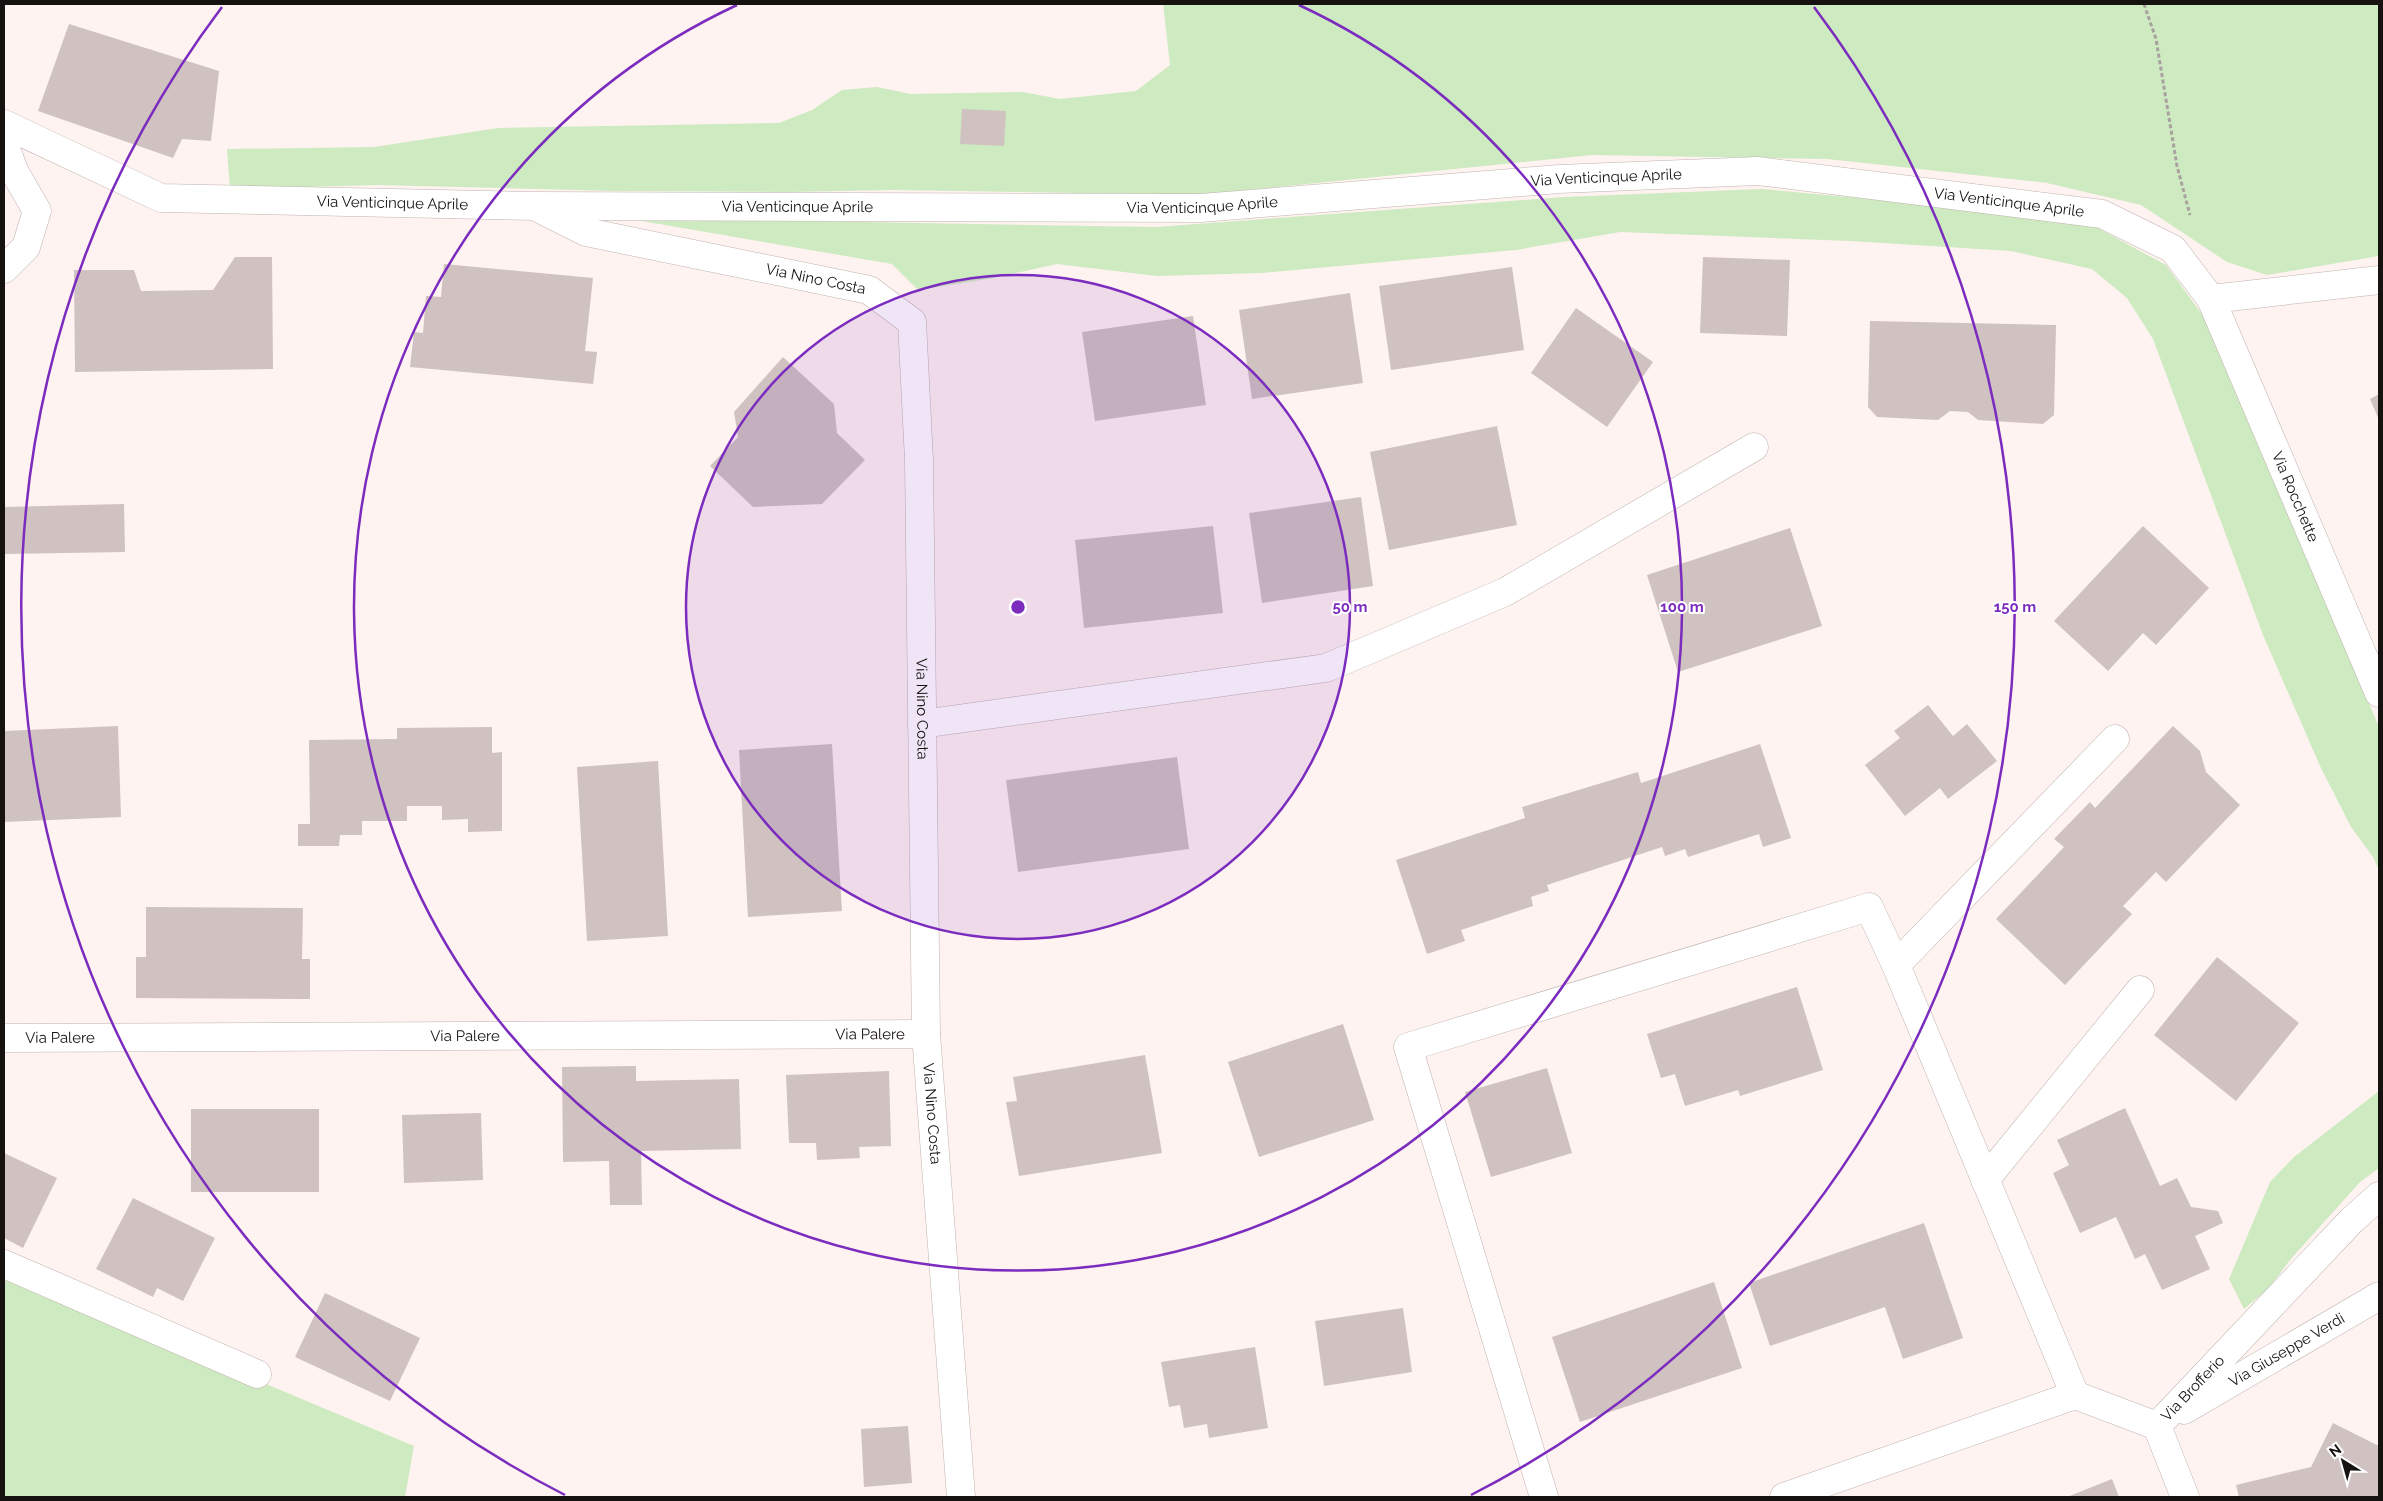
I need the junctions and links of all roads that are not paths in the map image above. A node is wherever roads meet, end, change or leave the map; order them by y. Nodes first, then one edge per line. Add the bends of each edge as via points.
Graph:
1 (4, 124) edge
2 (4, 143) edge
3 (533, 206) junction
4 (4, 269) edge
5 (2379, 280) edge
6 (2211, 299) junction
7 (1754, 447) dead end
8 (2379, 693) edge
9 (922, 724) junction
10 (2115, 739) dead end
11 (1896, 964) junction
12 (2140, 990) dead end
13 (926, 1034) junction
14 (4, 1038) edge
15 (1986, 1180) junction
16 (2379, 1196) edge
17 (4, 1264) edge
18 (2379, 1296) edge
19 (258, 1374) dead end
20 (2075, 1396) junction
21 (2157, 1426) junction
22 (961, 1497) edge
23 (1544, 1497) edge
24 (1784, 1497) edge
25 (2184, 1497) edge

1 - 3 street, Via Venticinque Aprile via 161,198
2 - 4 street via 14,171 37,211 26,247
3 - 6 street, Via Venticinque Aprile via 1201,208 1559,179 1758,171 2102,214 2173,249
3 - 9 street, Via Nino Costa via 586,232 870,290 912,322 919,453
5 - 6 street
6 - 8 street, Via Rocchette
7 - 9 street via 1505,592 1326,668
9 - 13 street, Via Nino Costa
10 - 11 street
11 - 15 street
11 - 23 street via 1869,906 1408,1047
12 - 15 street
13 - 14 street, Via Palere
13 - 22 street, Via Nino Costa
15 - 20 street
16 - 21 street, Via Brofferio via 2352,1220
17 - 19 street
18 - 21 street, Via Giuseppe Verdi
20 - 21 street, Via Brofferio
20 - 24 street
21 - 25 street

